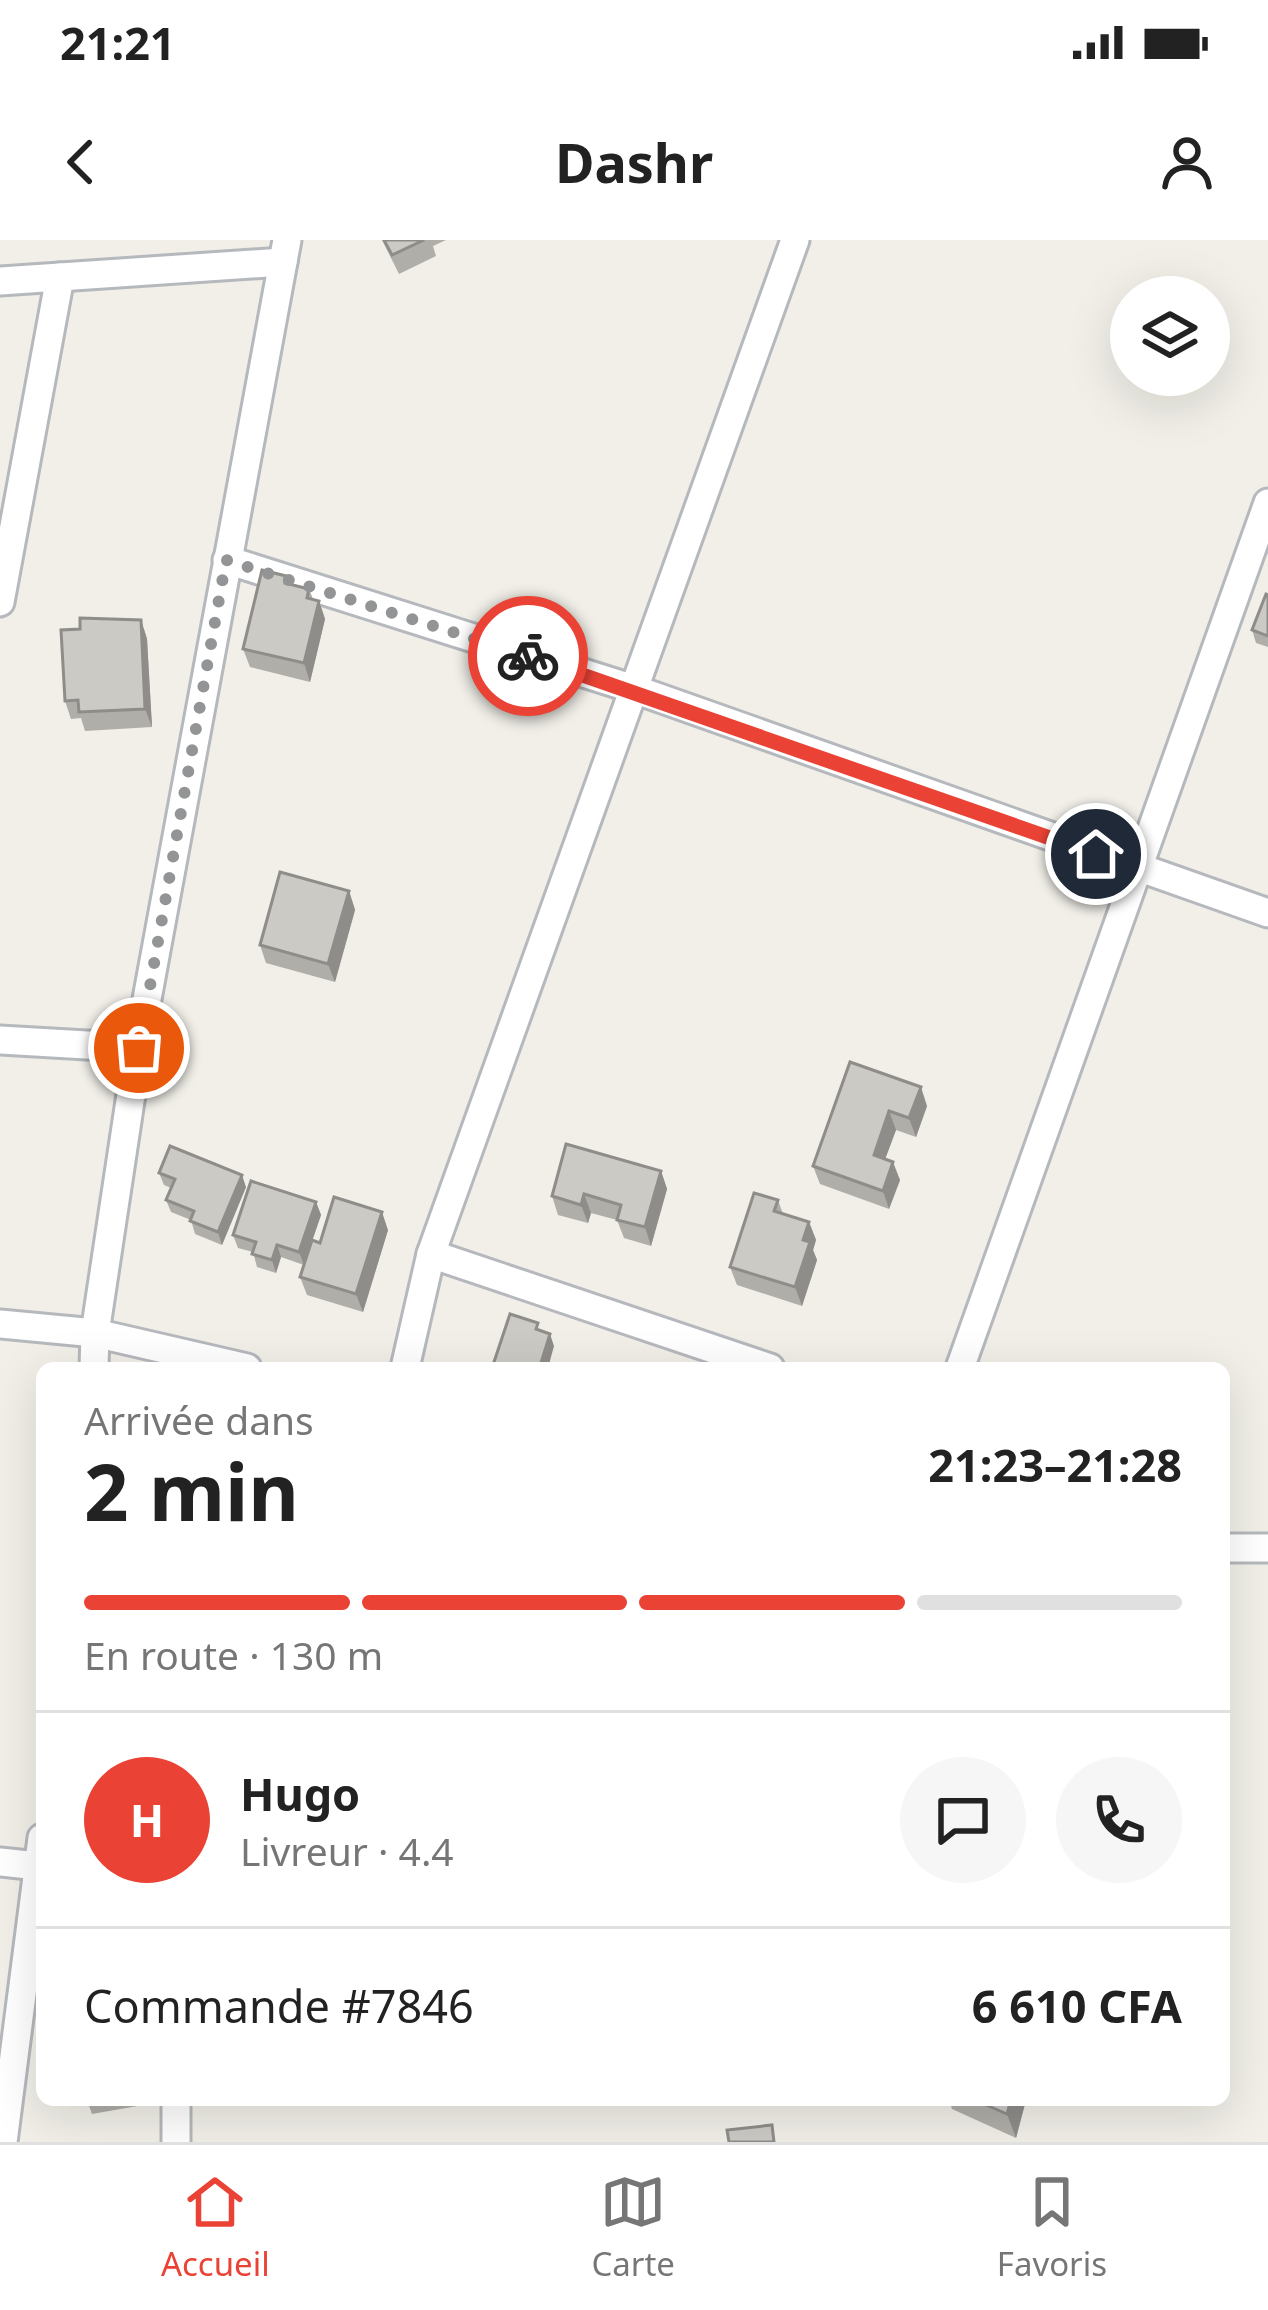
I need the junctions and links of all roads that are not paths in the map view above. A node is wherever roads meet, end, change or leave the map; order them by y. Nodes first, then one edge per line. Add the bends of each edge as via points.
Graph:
1 (795, 240) edge
2 (285, 251) edge
3 (60, 277) junction
4 (0, 281) edge
5 (1268, 503) edge
6 (226, 560) junction
7 (0, 602) edge
8 (634, 689) junction
9 (1138, 868) junction
10 (1268, 913) edge
11 (0, 1040) edge
12 (139, 1048) junction
13 (430, 1254) junction
14 (0, 1324) edge
15 (95, 1333) junction
16 (94, 1362) edge
17 (222, 1362) edge
18 (406, 1362) edge
19 (752, 1362) edge
20 (962, 1362) edge
21 (1230, 1548) edge
22 (1268, 1548) edge
23 (36, 1853) edge
24 (0, 1862) edge
25 (36, 1883) edge
26 (176, 2106) edge
27 (3, 2142) edge
28 (176, 2142) edge

1 - 8 street
2 - 3 street
2 - 6 street
3 - 4 street
3 - 7 street
5 - 9 street
6 - 8 street
6 - 12 street
8 - 9 street
8 - 13 street
9 - 10 street
9 - 20 street
11 - 12 street
12 - 15 street
13 - 18 street
13 - 19 street
14 - 15 street
15 - 16 street
15 - 17 street
21 - 22 street
23 - 24 street
25 - 27 street
26 - 28 street

